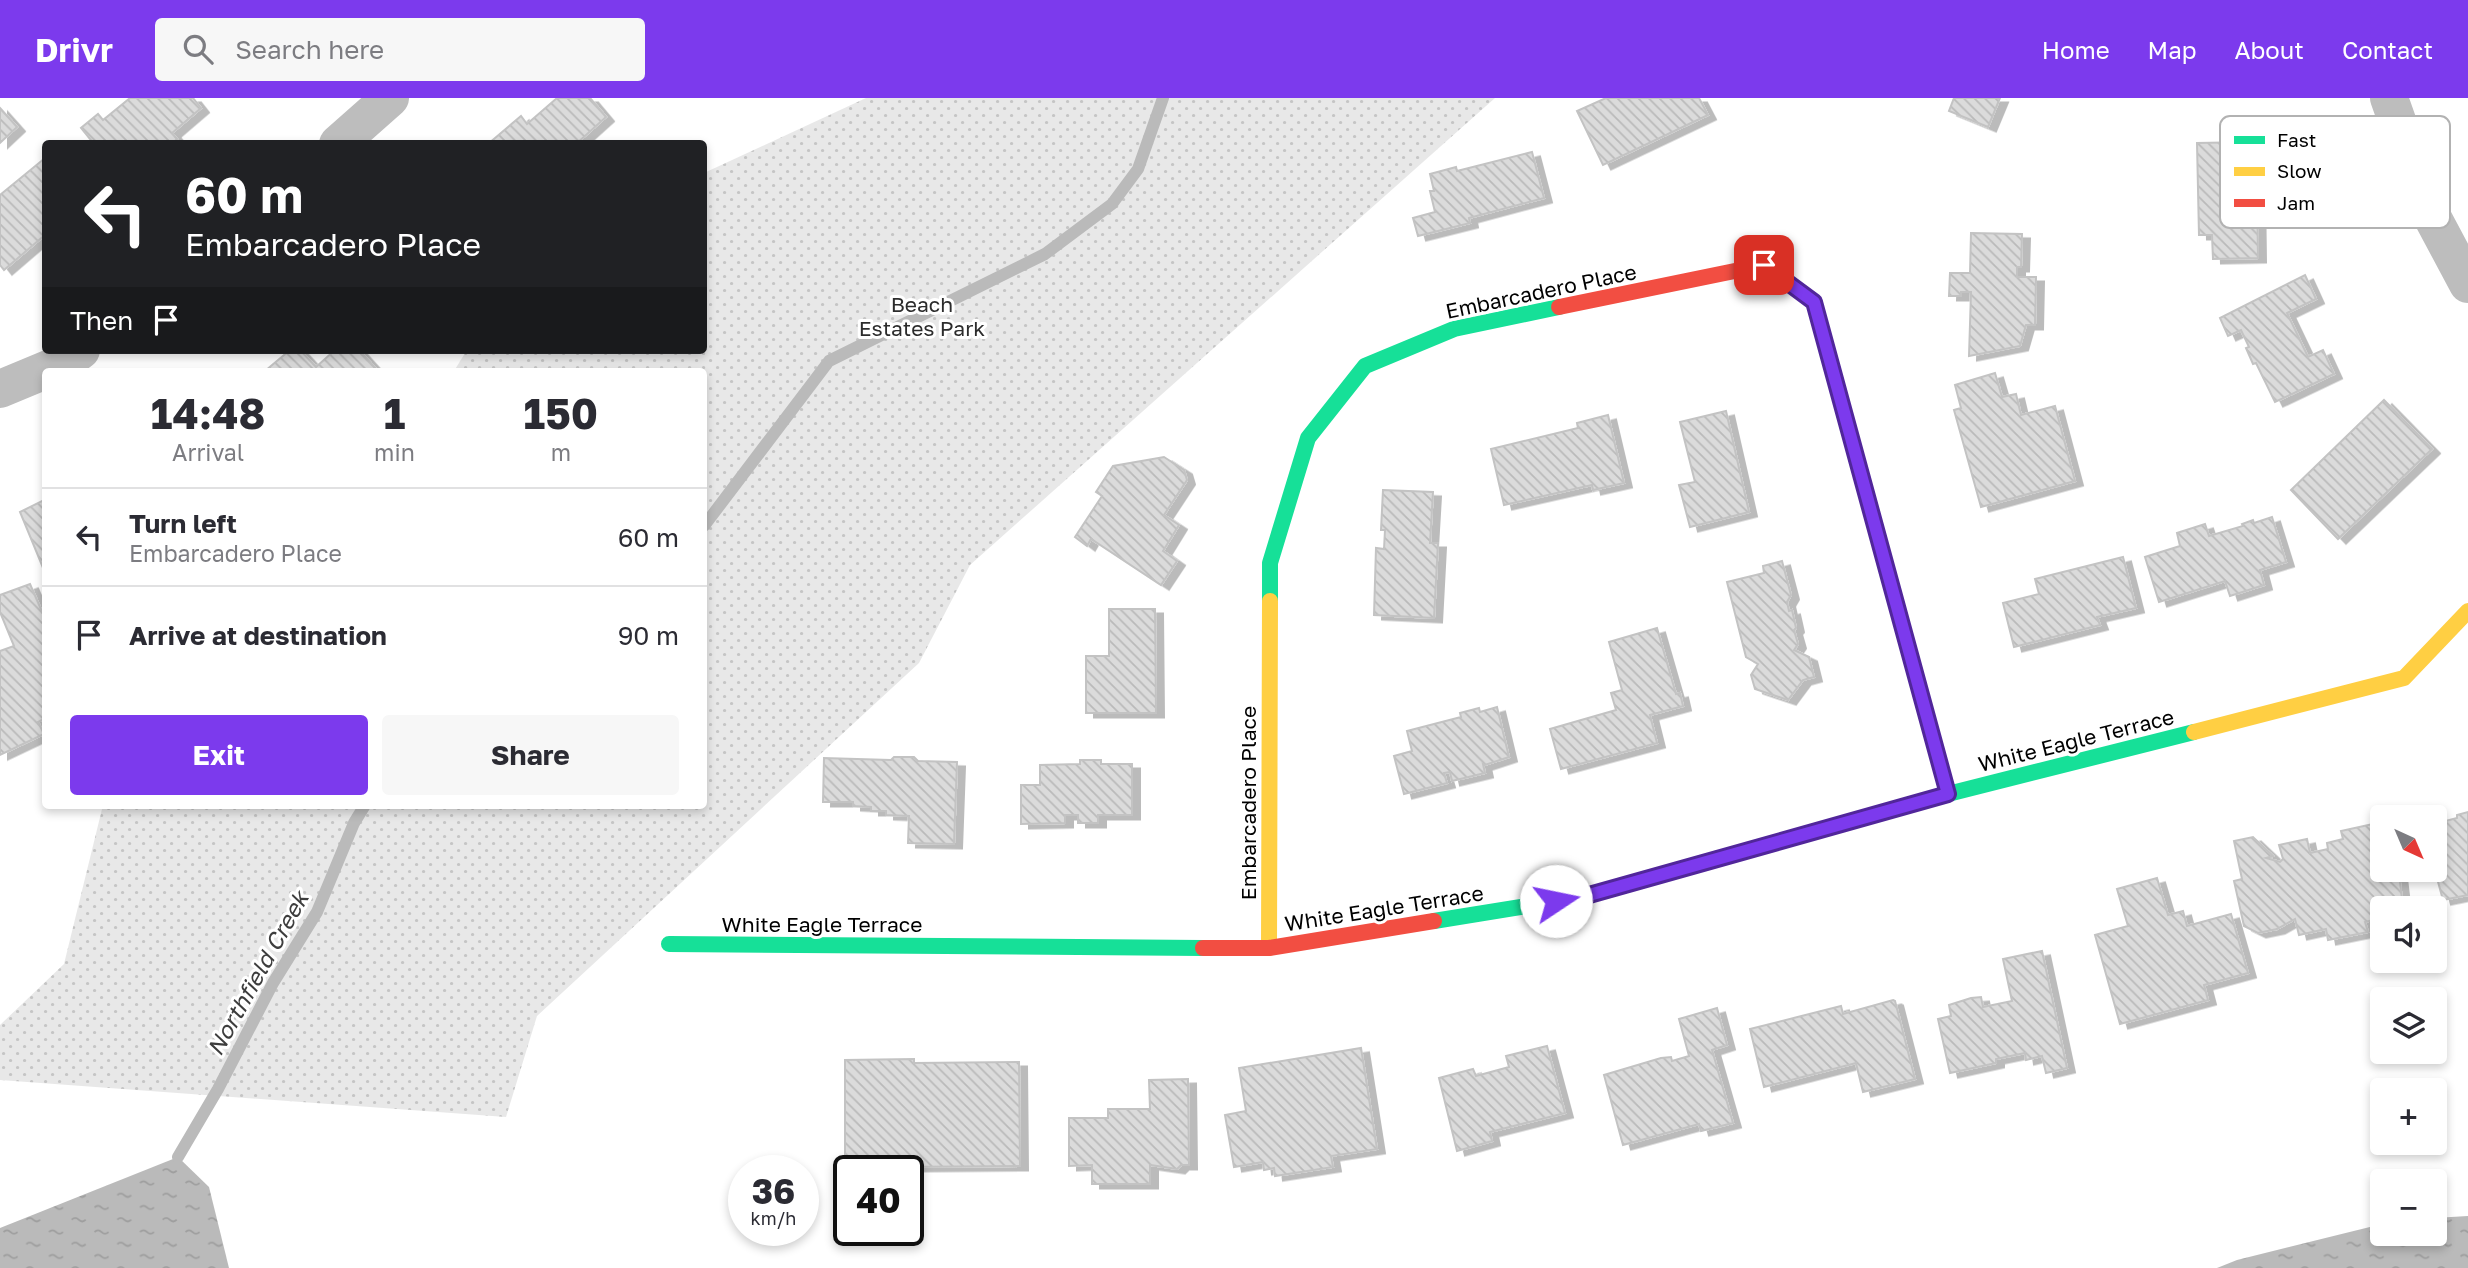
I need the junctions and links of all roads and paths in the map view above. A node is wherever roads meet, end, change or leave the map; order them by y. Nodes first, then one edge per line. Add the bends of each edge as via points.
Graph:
1 (390, 98) edge
2 (2389, 98) edge
3 (2395, 116) edge
4 (343, 140) edge
5 (2438, 228) edge
6 (2468, 284) edge
7 (76, 354) edge
8 (51, 368) edge
9 (42, 372) edge
10 (0, 389) edge
11 (2468, 611) edge
12 (1948, 794) junction
13 (669, 944) dead end
14 (1269, 948) junction

1 - 4 street
2 - 3 street
5 - 6 street
7 - 8 street
9 - 10 street
11 - 12 street, White Eagle Terrace via 2404,678
12 - 14 street, White Eagle Terrace via 1582,897
12 - 14 street, Embarcadero Place via 1814,302 1764,265 1454,329 1366,366 1308,438 1270,563
13 - 14 street, White Eagle Terrace

